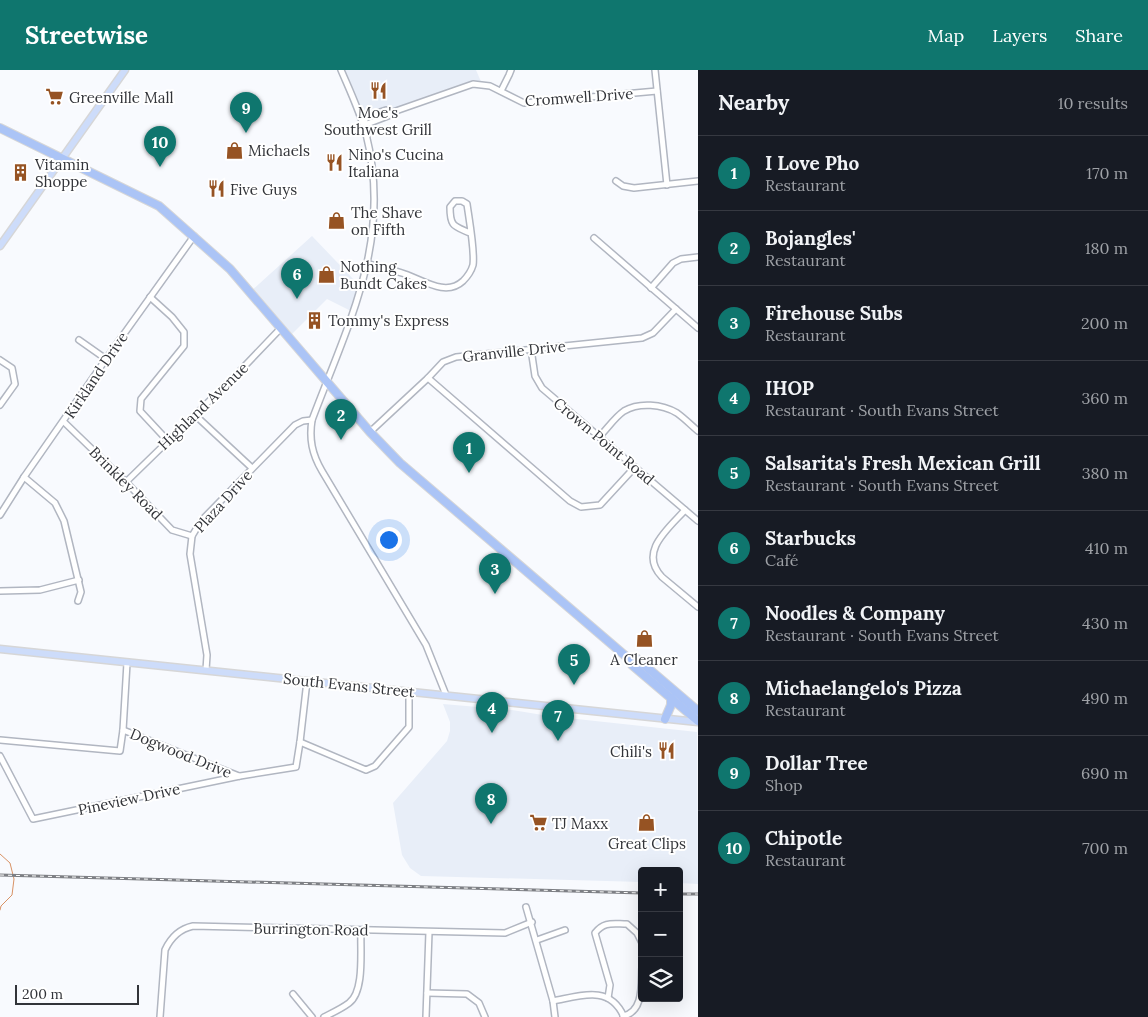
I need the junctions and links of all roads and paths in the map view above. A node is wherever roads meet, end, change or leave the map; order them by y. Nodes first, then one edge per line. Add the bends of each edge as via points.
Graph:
1 (125, 70) edge
2 (341, 70) edge
3 (511, 70) edge
4 (655, 71) edge
5 (501, 91) junction
6 (657, 91) junction
7 (0, 128) edge
8 (365, 133) junction
9 (62, 158) junction
10 (616, 181) dead end
11 (698, 181) edge
12 (667, 185) junction
13 (470, 233) junction
14 (194, 236) junction
15 (594, 238) dead end
16 (0, 246) edge
17 (698, 257) edge
18 (368, 264) junction
19 (651, 288) junction
20 (150, 297) junction
21 (676, 309) junction
22 (698, 328) edge
23 (280, 329) junction
24 (79, 340) dead end
25 (531, 349) junction
26 (106, 359) junction
27 (0, 360) edge
28 (428, 378) junction
29 (326, 382) junction
30 (0, 405) edge
31 (195, 415) junction
32 (312, 420) junction
33 (64, 422) junction
34 (698, 431) edge
35 (370, 432) junction
36 (599, 437) junction
37 (167, 440) junction
38 (634, 467) junction
39 (252, 468) junction
40 (24, 477) junction
41 (126, 482) junction
42 (685, 510) junction
43 (0, 515) edge
44 (698, 522) edge
45 (192, 536) junction
46 (79, 580) junction
47 (0, 591) edge
48 (78, 601) dead end
49 (698, 607) edge
50 (0, 649) edge
51 (629, 659) junction
52 (127, 663) junction
53 (206, 670) junction
54 (307, 680) junction
55 (409, 691) junction
56 (446, 695) junction
57 (671, 698) junction
58 (698, 711) edge
59 (666, 719) junction
60 (698, 721) edge
61 (123, 730) junction
62 (0, 740) edge
63 (300, 742) junction
64 (0, 756) edge
65 (240, 776) junction
66 (526, 907) dead end
67 (532, 922) junction
68 (361, 930) junction
69 (565, 930) dead end
70 (429, 932) junction
71 (638, 935) edge
72 (537, 940) junction
73 (427, 993) junction
74 (293, 994) dead end
75 (608, 998) junction
76 (553, 1001) junction
77 (638, 1002) edge
78 (624, 1016) edge
79 (160, 1017) edge
80 (312, 1017) edge
81 (324, 1017) edge
82 (426, 1017) edge
83 (485, 1017) edge
84 (555, 1017) edge

1 - 9 main road
2 - 8 street
3 - 5 street
4 - 6 street
5 - 6 street, Cromwell Drive via 524,104
5 - 8 street, Cromwell Drive via 473,84 390,113 386,110 365,117
6 - 12 street
7 - 9 highway
8 - 18 street via 375,210
9 - 14 highway via 159,206
9 - 16 main road
10 - 12 street via 634,188
11 - 12 street
13 - 13 street via 467,204 455,201 450,207 451,222
13 - 18 street via 472,266 465,279 455,286 434,286
14 - 20 street, Kirkland Drive
14 - 23 highway via 230,269
15 - 19 street
17 - 19 street via 673,263
18 - 29 street
19 - 21 street
20 - 26 street, Kirkland Drive
20 - 37 street via 184,332 184,346 141,398 140,411
21 - 22 street
21 - 25 street, Granville Drive via 653,333 642,338
23 - 29 highway
23 - 31 street, Highland Avenue
24 - 26 street
25 - 28 street, Granville Drive via 456,357 443,362
25 - 36 street, Crown Point Road via 535,376 542,388
26 - 33 street, Kirkland Drive
27 - 30 street via 12,368 15,384
28 - 35 street, Granville Drive
28 - 38 street via 570,501 581,507 600,506
29 - 32 street
29 - 35 highway
31 - 37 street, Highland Avenue
31 - 39 street
32 - 39 street, Plaza Drive via 295,425
32 - 56 street via 311,444 317,463 426,645
33 - 40 street, Kirkland Drive
33 - 41 street, Brinkley Road
34 - 36 street via 676,413 652,405 623,411
35 - 51 highway via 409,470
36 - 38 street, Crown Point Road
37 - 41 street, Highland Avenue
38 - 42 street, Crown Point Road
39 - 45 street, Plaza Drive via 201,521
40 - 43 street, Kirkland Drive
40 - 46 street via 55,502 64,521
41 - 45 street, Brinkley Road via 172,530
42 - 44 street, Crown Point Road
42 - 49 street via 658,541 653,561 657,572
45 - 53 street, Plaza Drive via 190,554 207,655
46 - 47 street via 40,590
46 - 48 street via 81,592
50 - 52 main road, South Evans Street
51 - 57 highway
51 - 58 highway via 636,658
52 - 53 main road, South Evans Street
52 - 61 street
53 - 54 main road, South Evans Street
54 - 55 main road, South Evans Street
54 - 63 street
55 - 56 main road, South Evans Street
55 - 63 street via 409,727 375,766 366,770
56 - 59 main road, South Evans Street
57 - 59 highway
57 - 60 highway
59 - 60 main road, South Evans Street
61 - 62 street via 120,751
61 - 65 street, Dogwood Drive
63 - 65 street, Pineview Drive via 296,767
64 - 65 street, Pineview Drive via 33,819
66 - 67 street
67 - 70 street, Burrington Road via 505,933
67 - 72 street
68 - 70 street, Burrington Road
68 - 79 street, Burrington Road via 183,928 169,940 165,950
68 - 81 street via 360,984 356,995 349,1003
69 - 72 street
70 - 73 street
71 - 75 street via 627,924 605,924 595,933 610,985
72 - 76 street
73 - 82 street
73 - 83 street via 467,994 479,1003
74 - 80 street
75 - 76 street via 591,995
75 - 78 street
76 - 84 street
77 - 78 street via 630,1015

